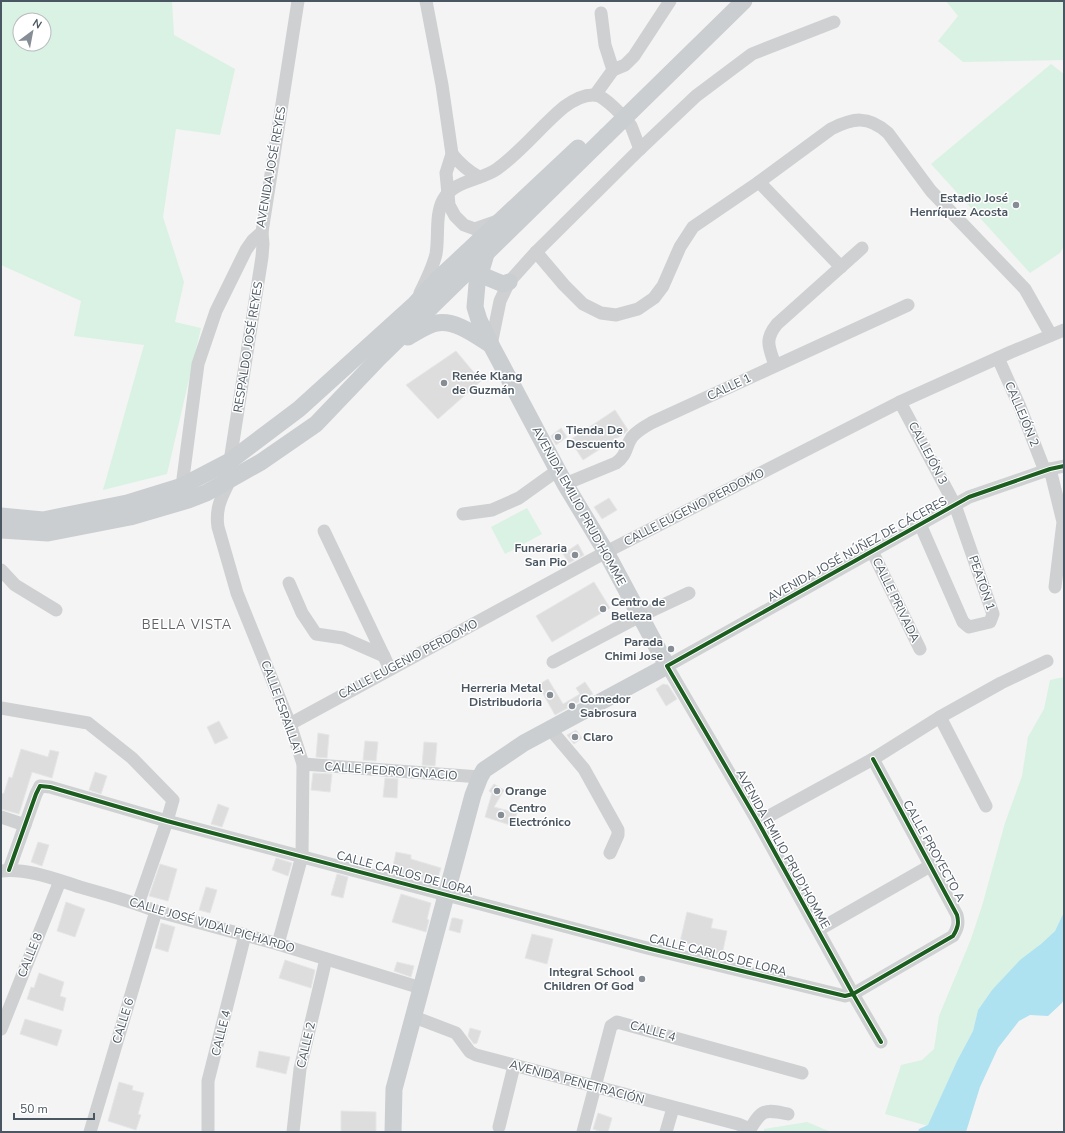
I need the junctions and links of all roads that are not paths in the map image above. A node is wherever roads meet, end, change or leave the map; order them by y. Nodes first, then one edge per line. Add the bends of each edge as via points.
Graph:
1 (298, 1) edge
2 (426, 1) edge
3 (670, 1) edge
4 (729, 1) edge
5 (744, 1) edge
6 (601, 13) dead end
7 (834, 22) dead end
8 (613, 70) junction
9 (595, 95) junction
10 (602, 133) junction
11 (640, 149) junction
12 (452, 154) junction
13 (479, 177) junction
14 (760, 182) junction
15 (448, 193) junction
16 (499, 221) junction
17 (262, 232) junction
18 (862, 248) dead end
19 (536, 252) junction
20 (486, 254) junction
21 (841, 267) junction
22 (479, 274) junction
23 (509, 282) junction
24 (415, 304) junction
25 (908, 306) dead end
26 (1064, 330) edge
27 (1051, 335) junction
28 (491, 345) junction
29 (379, 358) junction
30 (998, 358) junction
31 (775, 365) junction
32 (900, 402) junction
33 (230, 461) junction
34 (1064, 466) edge
35 (1048, 470) junction
36 (562, 477) junction
37 (230, 480) junction
38 (182, 486) junction
39 (955, 505) junction
40 (463, 514) dead end
41 (1, 516) edge
42 (920, 524) junction
43 (1, 530) edge
44 (324, 531) dead end
45 (872, 550) junction
46 (606, 552) junction
47 (1, 570) edge
48 (289, 583) dead end
49 (1055, 587) dead end
50 (689, 593) dead end
51 (56, 610) dead end
52 (640, 616) junction
53 (920, 649) dead end
54 (384, 656) junction
55 (1047, 661) dead end
56 (553, 662) dead end
57 (667, 666) junction
58 (390, 669) junction
59 (1, 708) edge
60 (940, 717) junction
61 (290, 724) junction
62 (552, 730) junction
63 (873, 760) junction
64 (303, 764) junction
65 (480, 777) junction
66 (986, 806) dead end
67 (1, 817) edge
68 (167, 821) junction
69 (758, 822) junction
70 (25, 825) junction
71 (610, 853) dead end
72 (302, 856) junction
73 (930, 866) junction
74 (5, 871) edge
75 (60, 881) junction
76 (447, 894) junction
77 (138, 904) junction
78 (156, 910) junction
79 (818, 930) junction
80 (245, 935) junction
81 (278, 944) junction
82 (326, 959) junction
83 (421, 988) junction
84 (853, 994) junction
85 (414, 1017) junction
86 (1, 1029) edge
87 (881, 1042) dead end
88 (514, 1066) junction
89 (802, 1073) dead end
90 (594, 1086) junction
91 (673, 1108) junction
92 (788, 1114) dead end
93 (499, 1127) dead end
94 (749, 1131) edge
95 (90, 1132) edge
96 (208, 1132) edge
97 (292, 1132) edge
98 (393, 1132) edge
99 (583, 1132) edge
100 (666, 1132) edge

1 - 17 street, AVENIDA JOSÉ REYES
2 - 12 street
3 - 8 street via 634,56 625,65
4 - 10 main road
5 - 10 main road, bridge
6 - 8 street via 605,44
7 - 11 street via 752,54 696,96
8 - 9 street
9 - 11 street via 610,103 630,126
9 - 13 street via 578,98 565,106 512,157 496,170
10 - 16 main road
10 - 20 main road
11 - 19 street
12 - 13 street via 459,163
12 - 15 street via 446,173
13 - 15 street
14 - 19 street via 693,227 680,247 663,286 654,298 638,309 616,315 601,313 583,304
14 - 21 street
14 - 27 street via 831,129 843,123 869,121 880,126 895,141 931,191 1025,289
15 - 16 street via 449,205 464,225 475,230
15 - 24 street via 439,212 435,255
16 - 24 main road
17 - 33 street, RESPALDO JOSÉ REYES via 262,256
17 - 38 street, AVENIDA JOSÉ REYES via 246,250 216,311 198,364
18 - 21 street
19 - 23 street
20 - 22 main road, AVENIDA EMILIO PRUD'HOMME
20 - 29 main road
21 - 31 street via 772,330 768,345
22 - 23 main road via 503,284
22 - 28 main road, AVENIDA EMILIO PRUD'HOMME via 475,307
23 - 28 street via 500,301
24 - 33 main road via 300,409
25 - 31 street, CALLE 1
26 - 27 street, CALLE EUGENIO PERDOMO
27 - 30 street, CALLE EUGENIO PERDOMO
28 - 29 main road via 453,323 437,323 409,337
28 - 36 main road, AVENIDA EMILIO PRUD'HOMME
29 - 37 main road via 316,424 286,446
30 - 32 street, CALLE EUGENIO PERDOMO
30 - 35 street, CALLEJÓN 2
31 - 36 street, CALLE 1 via 638,431 622,459 616,463
32 - 39 street, CALLEJÓN 3
32 - 46 street, CALLE EUGENIO PERDOMO
33 - 38 main road
34 - 35 street, AVENIDA JOSÉ NÚÑEZ DE CÁCERES
35 - 39 street, AVENIDA JOSÉ NÚÑEZ DE CÁCERES via 969,497
35 - 49 street, CALLEJÓN 2 via 1062,522
36 - 40 street, CALLE 1 via 492,510
36 - 46 main road, AVENIDA EMILIO PRUD'HOMME
37 - 43 main road via 188,500 130,517 48,533
37 - 61 street, CALLE ESPAILLAT via 219,505 216,517 218,527 237,593
38 - 41 main road via 127,503 43,520
39 - 42 street, AVENIDA JOSÉ NÚÑEZ DE CÁCERES
39 - 42 street, PEATÓN 1 via 993,614 990,622 969,627 963,622
42 - 45 street, AVENIDA JOSÉ NÚÑEZ DE CÁCERES
44 - 54 street
45 - 53 street, CALLE PRIVADA
45 - 57 street, AVENIDA JOSÉ NÚÑEZ DE CÁCERES
46 - 52 main road, AVENIDA EMILIO PRUD'HOMME
46 - 58 street, CALLE EUGENIO PERDOMO
47 - 51 street via 15,585
48 - 54 street via 302,613 316,634 343,638
50 - 52 street
52 - 56 street
52 - 57 main road, AVENIDA EMILIO PRUD'HOMME
54 - 58 street
55 - 60 street
57 - 62 main road, AVENIDA JOSÉ NÚÑEZ DE CÁCERES
57 - 69 street, AVENIDA EMILIO PRUD'HOMME
58 - 61 street, CALLE EUGENIO PERDOMO
59 - 68 street via 88,723 132,758 173,800
60 - 63 street
60 - 66 street
61 - 64 street, CALLE ESPAILLAT
62 - 65 main road, AVENIDA JOSÉ NÚÑEZ DE CÁCERES via 524,743 484,770
62 - 71 street via 584,769 618,830
63 - 69 street
63 - 73 street, CALLE PROYECTO A
64 - 65 street, CALLE PEDRO IGNACIO
64 - 72 street, CALLE ESPAILLAT
65 - 76 main road, AVENIDA JOSÉ NÚÑEZ DE CÁCERES
67 - 70 street
68 - 70 street, CALLE CARLOS DE LORA via 40,786
68 - 72 street, CALLE CARLOS DE LORA
68 - 77 street
69 - 79 street, AVENIDA EMILIO PRUD'HOMME
70 - 74 street, CALLE CARLOS DE LORA
72 - 76 street, CALLE CARLOS DE LORA
72 - 81 street, CALLE ESPAILLAT
73 - 79 street
73 - 84 street, CALLE PROYECTO A via 957,915 957,930 953,936
74 - 75 street, CALLE JOSÉ VIDAL PICHARDO via 30,873
75 - 77 street, CALLE JOSÉ VIDAL PICHARDO
75 - 86 street, CALLE 8
76 - 83 main road, AVENIDA JOSÉ NÚÑEZ DE CÁCERES
76 - 84 street, CALLE CARLOS DE LORA via 647,948 841,995
77 - 78 street, CALLE JOSÉ VIDAL PICHARDO
78 - 80 street, CALLE JOSÉ VIDAL PICHARDO
78 - 95 street, CALLE 6
79 - 84 street, AVENIDA EMILIO PRUD'HOMME
80 - 81 street, CALLE JOSÉ VIDAL PICHARDO
80 - 96 street, CALLE 4 via 208,1081
81 - 82 street, CALLE JOSÉ VIDAL PICHARDO
82 - 83 street, CALLE JOSÉ VIDAL PICHARDO
82 - 97 street, CALLE 2 via 300,1069
83 - 85 main road, AVENIDA JOSÉ NÚÑEZ DE CÁCERES
84 - 87 street, AVENIDA EMILIO PRUD'HOMME
85 - 88 street, AVENIDA PENETRACIÓN via 456,1033 476,1056
85 - 98 main road, AVENIDA JOSÉ NÚÑEZ DE CÁCERES via 394,1089
88 - 90 street, AVENIDA PENETRACIÓN
88 - 93 street
89 - 90 street, CALLE 4 via 617,1022 611,1026
90 - 91 street, AVENIDA PENETRACIÓN
90 - 99 street, CALLE 4
91 - 94 street, AVENIDA PENETRACIÓN via 738,1124
91 - 100 street
92 - 94 street via 766,1112 758,1116

